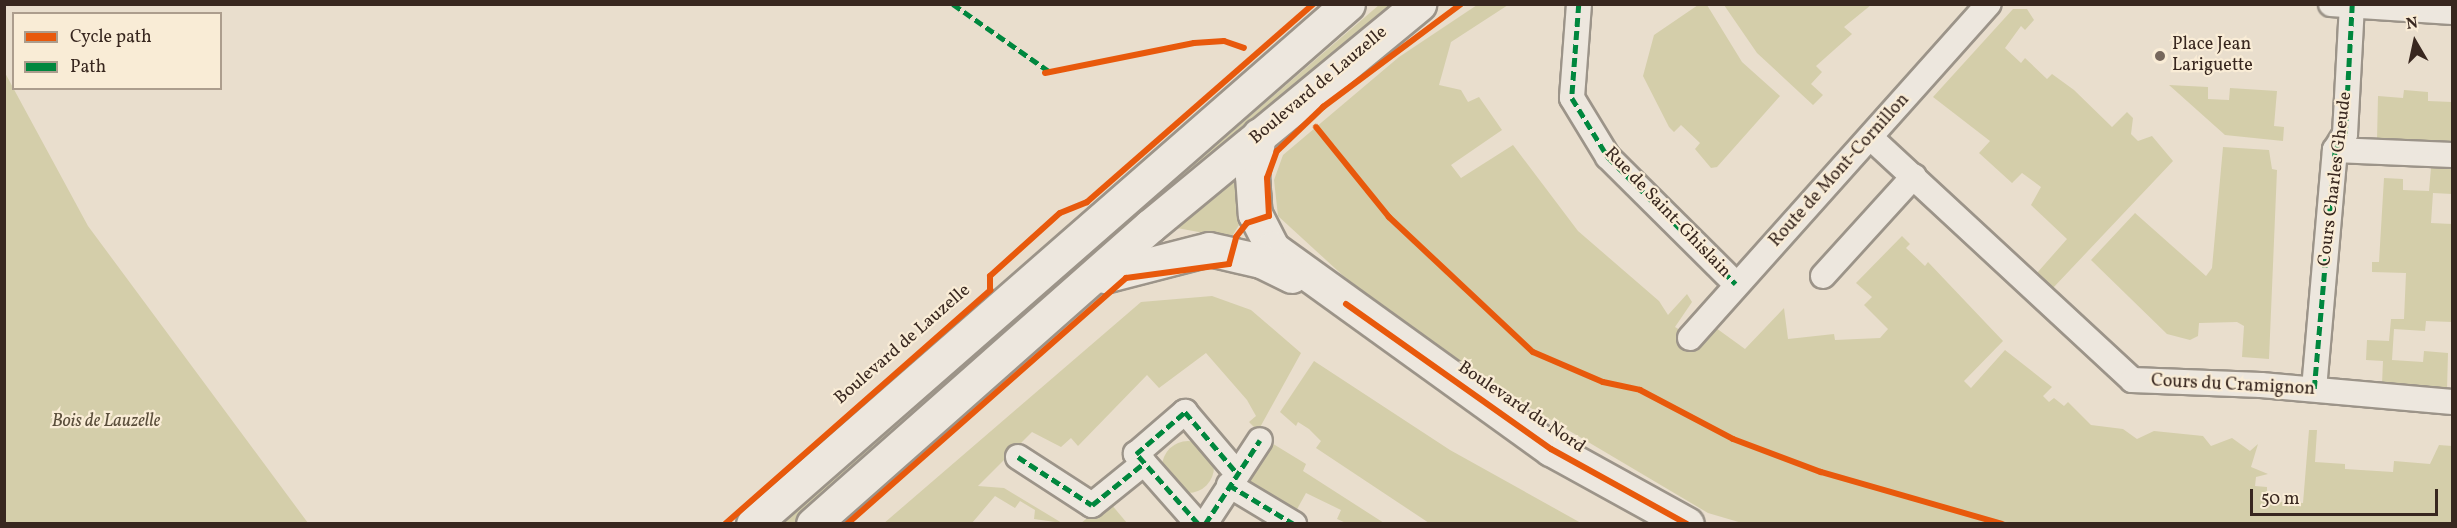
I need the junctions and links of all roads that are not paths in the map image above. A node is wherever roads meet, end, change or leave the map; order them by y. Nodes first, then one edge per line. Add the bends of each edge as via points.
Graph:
1 (1348, 4) edge
2 (1419, 4) edge
3 (1579, 4) edge
4 (1989, 4) edge
5 (2331, 4) edge
6 (2352, 5) edge
7 (2452, 12) edge
8 (1259, 135) junction
9 (1871, 138) junction
10 (1178, 148) junction
11 (2336, 150) junction
12 (2452, 155) edge
13 (1914, 176) junction
14 (1150, 226) junction
15 (1179, 253) junction
16 (1823, 276) dead end
17 (1086, 284) junction
18 (1736, 284) junction
19 (1346, 304) junction
20 (1690, 338) dead end
21 (2314, 389) junction
22 (2452, 402) edge
23 (1260, 440) dead end
24 (1018, 457) dead end
25 (1144, 463) junction
26 (1233, 479) junction
27 (753, 524) edge
28 (813, 524) edge
29 (1198, 524) edge
30 (1205, 524) edge
31 (1294, 524) edge
32 (1687, 524) edge

1 - 10 main road, Boulevard de Lauzelle
2 - 8 main road, Boulevard de Lauzelle
3 - 18 street, Rue de Saint-Ghislain via 1572,98 1608,157
4 - 9 street, Route de Mont-Cornillon
5 - 6 street
6 - 7 street
6 - 11 street, Cours Charles Gheude via 2345,134
8 - 14 main road, Boulevard de Lauzelle
8 - 19 main road, Boulevard du Nord via 1252,175 1255,214 1272,248
9 - 13 street, Cours du Cramignon
9 - 18 street, Route de Mont-Cornillon
10 - 14 main road
10 - 27 main road, Boulevard de Lauzelle
11 - 12 street
11 - 21 street, Cours Charles Gheude
13 - 16 street
13 - 21 street, Cours du Cramignon via 2132,380
14 - 15 main road
14 - 17 main road, Boulevard de Lauzelle
15 - 17 main road, Boulevard du Nord
15 - 19 main road, Boulevard du Nord via 1232,252
17 - 28 main road, Boulevard de Lauzelle
18 - 20 street, Route de Mont-Cornillon
19 - 32 main road, Boulevard du Nord via 1551,449
21 - 22 street, Cours du Cramignon
23 - 26 street
24 - 25 street via 1092,505
25 - 26 street via 1136,454 1185,412
25 - 29 street
26 - 30 street
26 - 31 street

